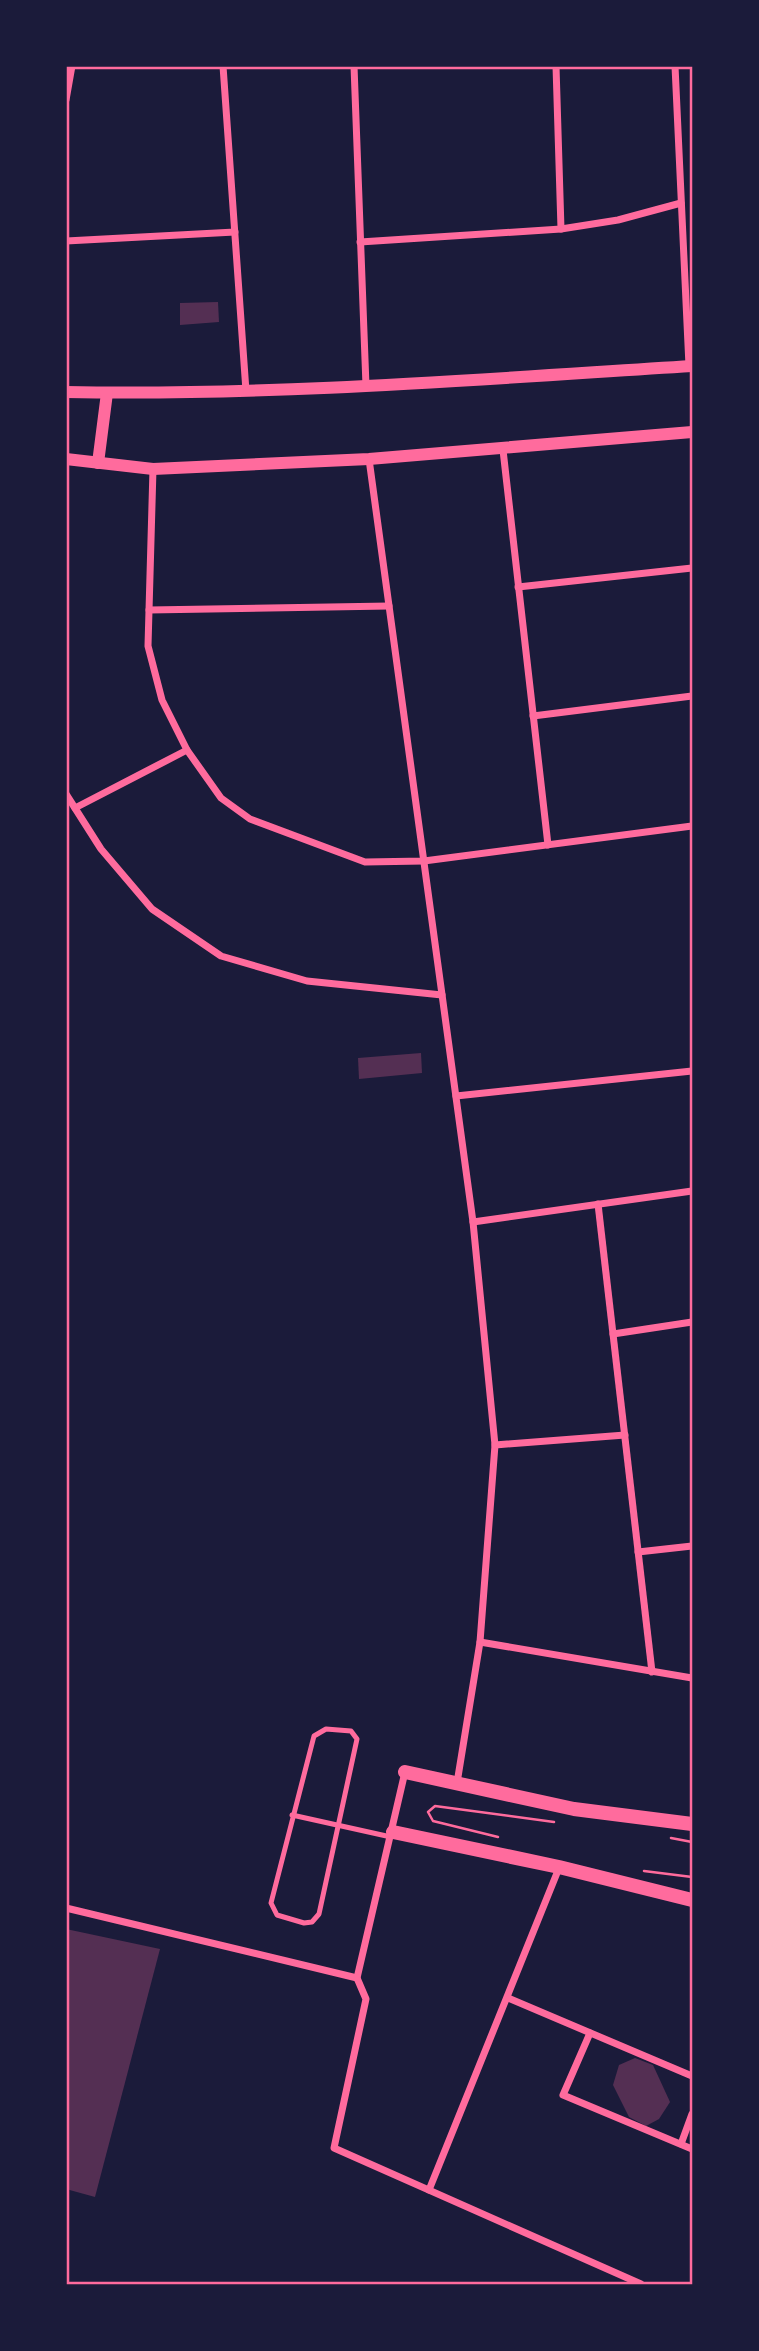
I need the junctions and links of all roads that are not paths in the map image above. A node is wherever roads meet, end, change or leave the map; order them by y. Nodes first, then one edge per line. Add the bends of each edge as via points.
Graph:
1 (72, 66) edge
2 (223, 66) edge
3 (354, 66) edge
4 (556, 66) edge
5 (675, 66) edge
6 (66, 100) edge
7 (681, 202) junction
8 (561, 229) junction
9 (235, 232) junction
10 (66, 241) edge
11 (360, 242) junction
12 (689, 318) edge
13 (691, 366) edge
14 (366, 386) junction
15 (246, 391) junction
16 (66, 392) edge
17 (107, 393) junction
18 (692, 432) edge
19 (503, 450) junction
20 (66, 459) edge
21 (369, 459) junction
22 (99, 463) junction
23 (153, 469) junction
24 (692, 568) edge
25 (518, 587) junction
26 (389, 606) junction
27 (149, 610) junction
28 (692, 696) edge
29 (533, 716) junction
30 (187, 750) junction
31 (66, 794) edge
32 (75, 808) junction
33 (692, 826) edge
34 (548, 845) junction
35 (424, 860) junction
36 (442, 995) junction
37 (692, 1071) edge
38 (456, 1096) junction
39 (692, 1191) edge
40 (598, 1204) junction
41 (473, 1222) junction
42 (692, 1322) edge
43 (613, 1334) junction
44 (625, 1435) junction
45 (495, 1446) junction
46 (692, 1546) edge
47 (638, 1552) junction
48 (480, 1642) junction
49 (652, 1672) junction
50 (692, 1678) edge
51 (405, 1772) joint
52 (457, 1784) junction
53 (292, 1815) junction
54 (692, 1824) edge
55 (340, 1825) junction
56 (393, 1834) junction
57 (559, 1867) junction
58 (676, 1898) junction
59 (692, 1900) edge
60 (692, 1907) edge
61 (66, 1908) edge
62 (357, 1978) junction
63 (508, 1998) junction
64 (590, 2033) junction
65 (692, 2076) edge
66 (692, 2114) edge
67 (681, 2144) junction
68 (692, 2149) edge
69 (429, 2190) junction
70 (641, 2284) edge

1 - 6 street
2 - 9 street
3 - 11 street
4 - 8 street
5 - 7 street
7 - 8 street via 618,220
7 - 12 street
8 - 11 street
9 - 10 street
9 - 15 street
11 - 14 street
12 - 13 street
13 - 14 street
14 - 15 street
15 - 17 street
16 - 17 street
17 - 22 street
18 - 19 street
19 - 21 street
19 - 25 street
20 - 22 street
21 - 23 street
21 - 26 street
22 - 23 street
23 - 27 street
24 - 25 street
25 - 29 street
26 - 27 street
26 - 35 street
27 - 30 street via 148,646 162,700
28 - 29 street
29 - 34 street
30 - 32 street
30 - 35 street via 221,798 250,819 365,862
31 - 32 street
32 - 36 street via 101,849 152,909 221,956 307,981
33 - 34 street
34 - 35 street
35 - 36 street
36 - 38 street
37 - 38 street
38 - 41 street
39 - 40 street
40 - 41 street
40 - 43 street
41 - 45 street
42 - 43 street
43 - 44 street
44 - 45 street
44 - 47 street
45 - 48 street
46 - 47 street
47 - 49 street
48 - 49 street
48 - 52 street
49 - 50 street
51 - 52 main road
51 - 56 street
52 - 54 main road via 574,1809
53 - 55 lane
53 - 55 lane via 314,1736 326,1729 351,1731 357,1740
53 - 55 lane via 271,1909 276,1915 304,1923 319,1914
55 - 56 lane
56 - 57 main road
56 - 62 street
57 - 58 main road
57 - 63 street
58 - 59 main road
58 - 60 street
61 - 62 street
62 - 69 street via 366,1999 334,2148
63 - 64 street
63 - 69 street
64 - 65 street
64 - 67 street via 563,2095
66 - 67 street
67 - 68 street
69 - 70 street

